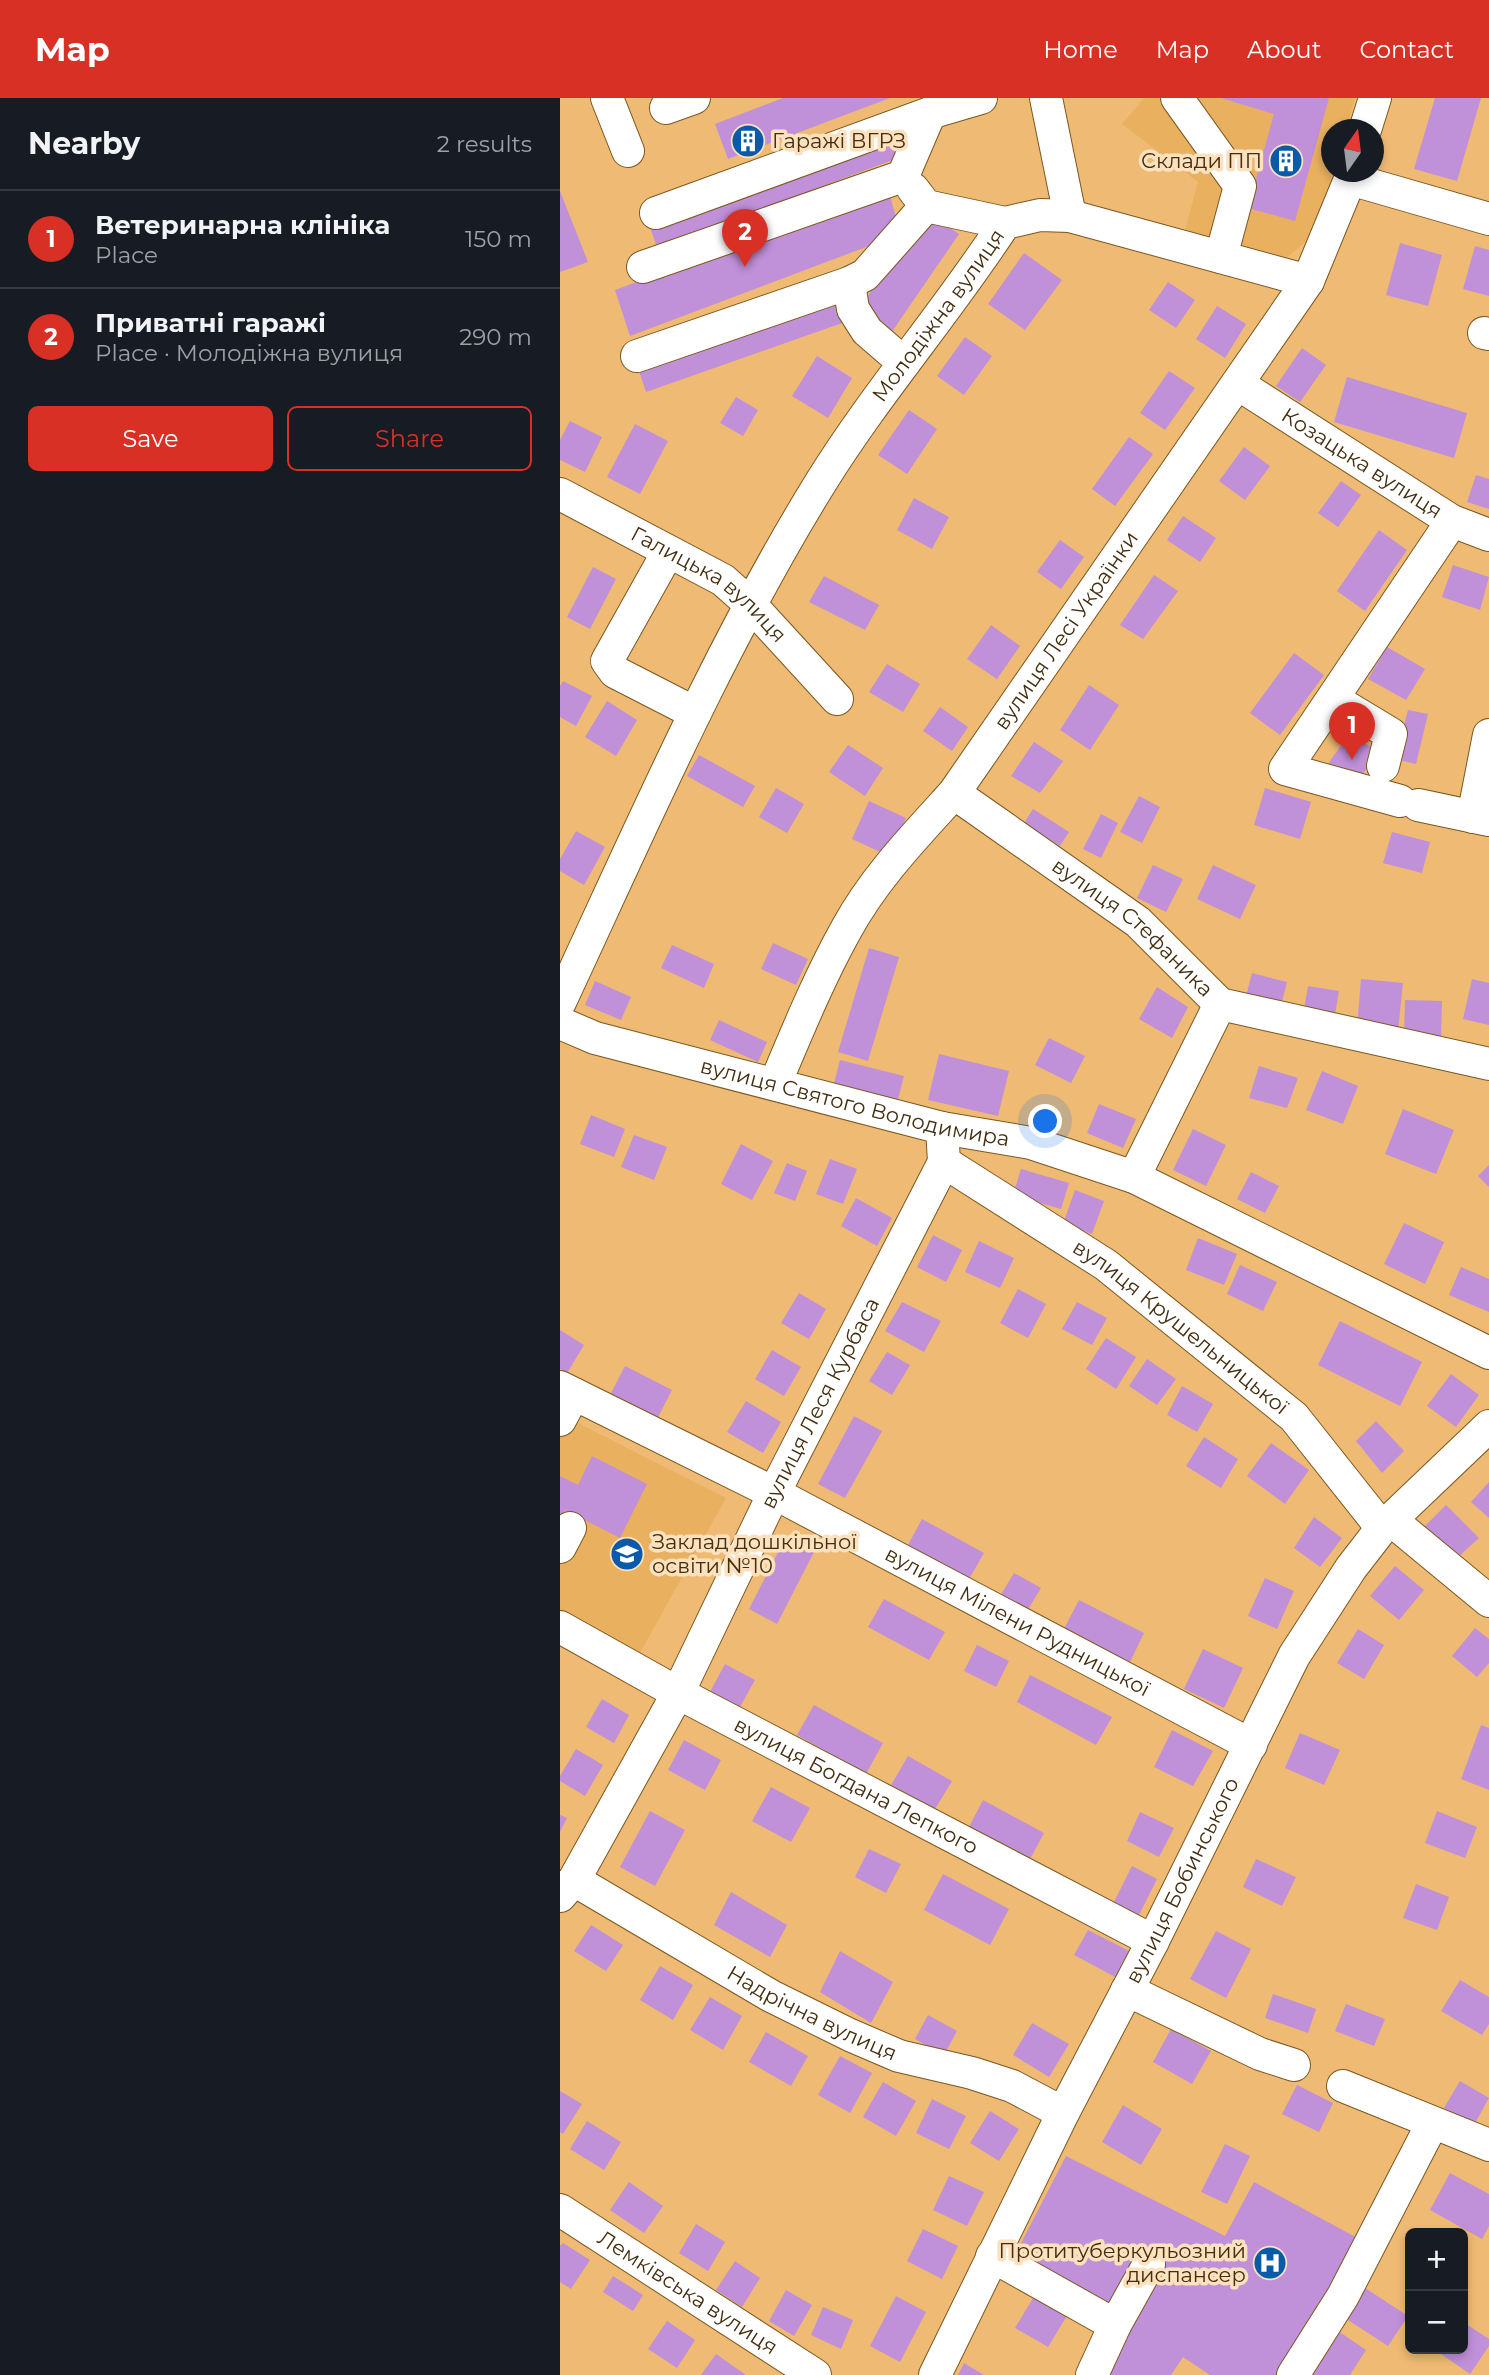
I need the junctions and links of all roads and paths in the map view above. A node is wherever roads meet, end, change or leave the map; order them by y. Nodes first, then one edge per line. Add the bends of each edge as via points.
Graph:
1 (607, 98) edge
2 (981, 98) edge
3 (1046, 98) edge
4 (1177, 98) edge
5 (1375, 98) edge
6 (930, 113) junction
7 (1368, 119) edge
8 (628, 151) dead end
9 (903, 176) junction
10 (1348, 182) edge
11 (1373, 182) edge
12 (926, 206) junction
13 (656, 213) dead end
14 (1070, 216) junction
15 (1489, 219) edge
16 (1005, 223) junction
17 (1221, 257) junction
18 (643, 267) dead end
19 (1308, 281) junction
20 (849, 283) junction
21 (637, 356) dead end
22 (904, 363) junction
23 (1238, 384) junction
24 (560, 494) edge
25 (1452, 521) junction
26 (1489, 535) edge
27 (668, 552) junction
28 (750, 604) junction
29 (837, 699) dead end
30 (1333, 699) junction
31 (695, 713) junction
32 (1489, 735) edge
33 (1383, 765) dead end
34 (954, 793) junction
35 (1481, 819) edge
36 (560, 1002) edge
37 (1220, 1004) junction
38 (560, 1023) edge
39 (1489, 1064) edge
40 (775, 1084) junction
41 (943, 1128) junction
42 (944, 1162) junction
43 (1134, 1177) junction
44 (1489, 1353) edge
45 (565, 1400) edge
46 (1489, 1426) edge
47 (774, 1493) junction
48 (1387, 1524) junction
49 (1489, 1601) edge
50 (560, 1627) edge
51 (678, 1693) junction
52 (1251, 1745) junction
53 (567, 1888) edge
54 (1153, 1941) junction
55 (1127, 1990) junction
56 (1294, 2065) dead end
57 (1343, 2086) dead end
58 (1063, 2113) junction
59 (1432, 2124) junction
60 (1489, 2145) edge
61 (560, 2210) edge
62 (992, 2256) junction
63 (1149, 2264) dead end
64 (1115, 2325) junction
65 (815, 2375) edge
66 (935, 2375) edge
67 (1092, 2375) edge
68 (1293, 2375) edge

1 - 8 street
2 - 6 street
3 - 14 street
4 - 17 street via 1240,186
5 - 7 street
6 - 9 street
6 - 13 street
9 - 12 street
9 - 18 street
10 - 19 street, вулиця Лесі Українки
11 - 15 street
12 - 16 street
12 - 20 street via 865,275
14 - 16 street, Молодіжна вулиця via 1040,215
14 - 17 street, Молодіжна вулиця
16 - 22 street, Молодіжна вулиця
17 - 19 street, Молодіжна вулиця
19 - 23 street, вулиця Лесі Українки
20 - 21 street
20 - 22 street via 852,309 867,331
22 - 28 street, Молодіжна вулиця via 822,481
23 - 25 street, Козацька вулиця
23 - 34 street, вулиця Лесі Українки
24 - 27 street, Галицька вулиця
25 - 26 street, Козацька вулиця
25 - 30 street
27 - 28 street, Галицька вулиця via 723,580
27 - 31 street via 607,661 615,672
28 - 29 street, Галицька вулиця
28 - 31 street, Молодіжна вулиця
30 - 33 street via 1391,734
30 - 35 street via 1285,769
31 - 36 street, Молодіжна вулиця
32 - 35 street
34 - 37 street, вулиця Стефаника via 1139,922
34 - 40 street, вулиця Лесі Українки via 886,869 847,926
37 - 39 street, вулиця Стефаника
37 - 43 street
38 - 40 street, вулиця Святого Володимира via 595,1038
40 - 41 street, вулиця Святого Володимира
41 - 42 street, вулиця Леся Курбаса
41 - 43 street, вулиця Святого Володимира via 1031,1143
42 - 47 street, вулиця Леся Курбаса
42 - 48 street, вулиця Крушельницької via 1106,1265 1294,1417
43 - 44 street, вулиця Святого Володимира
45 - 47 street, вулиця Мілени Рудницької
46 - 48 street, вулиця Бобинського
47 - 51 street, вулиця Леся Курбаса
47 - 52 street, вулиця Мілени Рудницької
48 - 49 street, вулиця Крушельницької
48 - 52 street, вулиця Бобинського via 1351,1568 1294,1656
50 - 51 street, вулиця Богдана Лепкого
51 - 53 street, вулиця Леся Курбаса
51 - 54 street, вулиця Богдана Лепкого
52 - 54 street, вулиця Бобинського
53 - 58 street, Надрічна вулиця via 850,2035 899,2056 1012,2086
54 - 55 street, вулиця Бобинського
55 - 56 street via 1260,2054
55 - 58 street, вулиця Бобинського
57 - 59 street
58 - 62 street, вулиця Бобинського
59 - 60 street
59 - 68 street via 1343,2296
61 - 65 street, Лемківська вулиця
62 - 64 street
62 - 66 street, вулиця Бобинського
63 - 64 street
64 - 67 street

